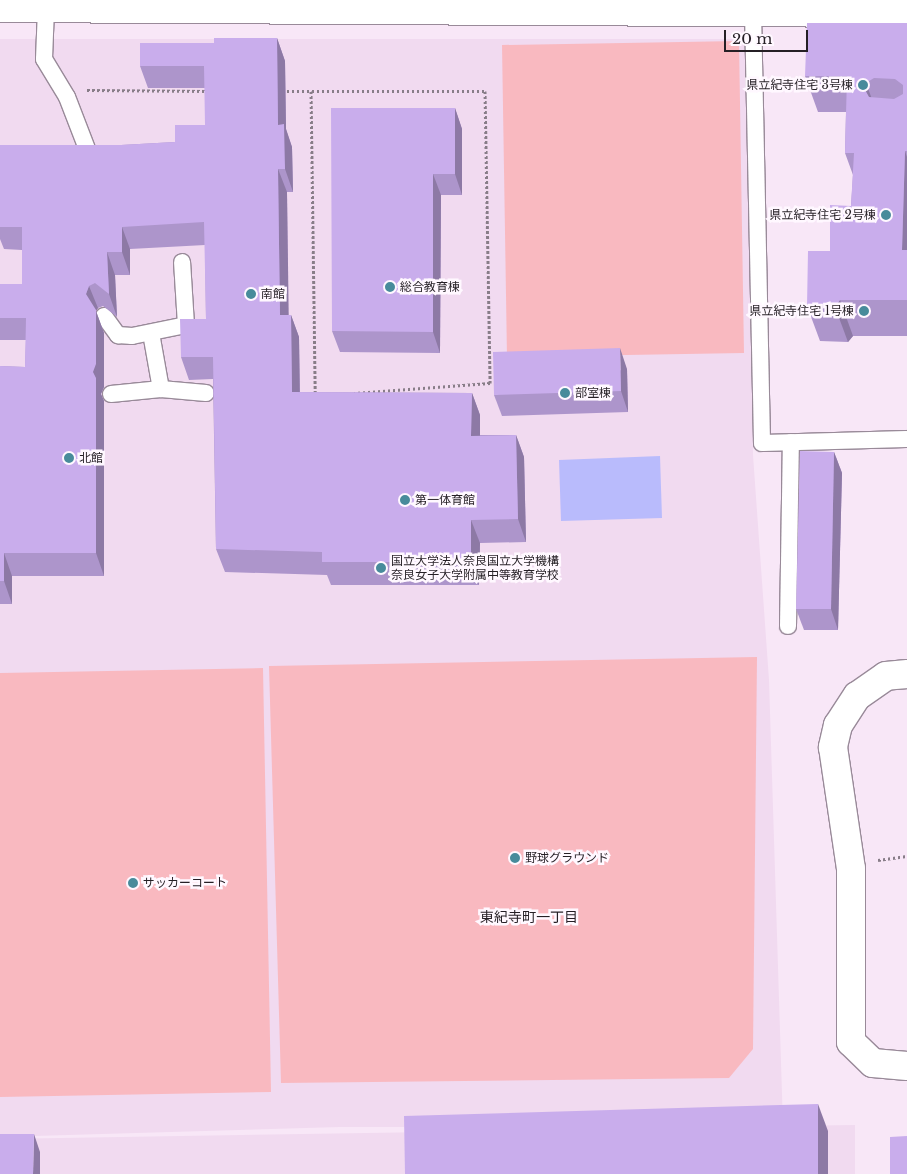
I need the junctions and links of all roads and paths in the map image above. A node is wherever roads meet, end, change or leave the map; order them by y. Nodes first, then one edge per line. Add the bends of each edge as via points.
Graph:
1 (222, 6) edge
2 (494, 6) edge
3 (791, 6) edge
4 (0, 8) edge
5 (46, 9) junction
6 (753, 12) junction
7 (907, 13) edge
8 (62, 88) junction
9 (218, 91) edge
10 (278, 91) edge
11 (311, 91) dead end
12 (113, 156) edge
13 (182, 262) dead end
14 (104, 316) dead end
15 (151, 333) junction
16 (161, 389) junction
17 (206, 393) dead end
18 (344, 393) edge
19 (111, 394) dead end
20 (325, 395) edge
21 (907, 440) edge
22 (791, 442) junction
23 (788, 626) dead end
24 (907, 674) edge
25 (907, 1066) edge

1 - 2 street
1 - 5 street
2 - 6 street
3 - 6 street
3 - 7 street
4 - 5 street
5 - 8 lane via 44,59
6 - 22 lane via 762,442
8 - 9 path
8 - 12 lane via 89,154
10 - 18 path via 485,91 490,383
11 - 20 path via 315,396
13 - 15 lane via 186,325
14 - 15 lane via 118,335
15 - 16 lane
16 - 17 lane
16 - 19 lane
21 - 22 lane
22 - 23 lane
24 - 25 street via 886,676 857,696 838,725 833,747 851,865 851,1042 873,1063

